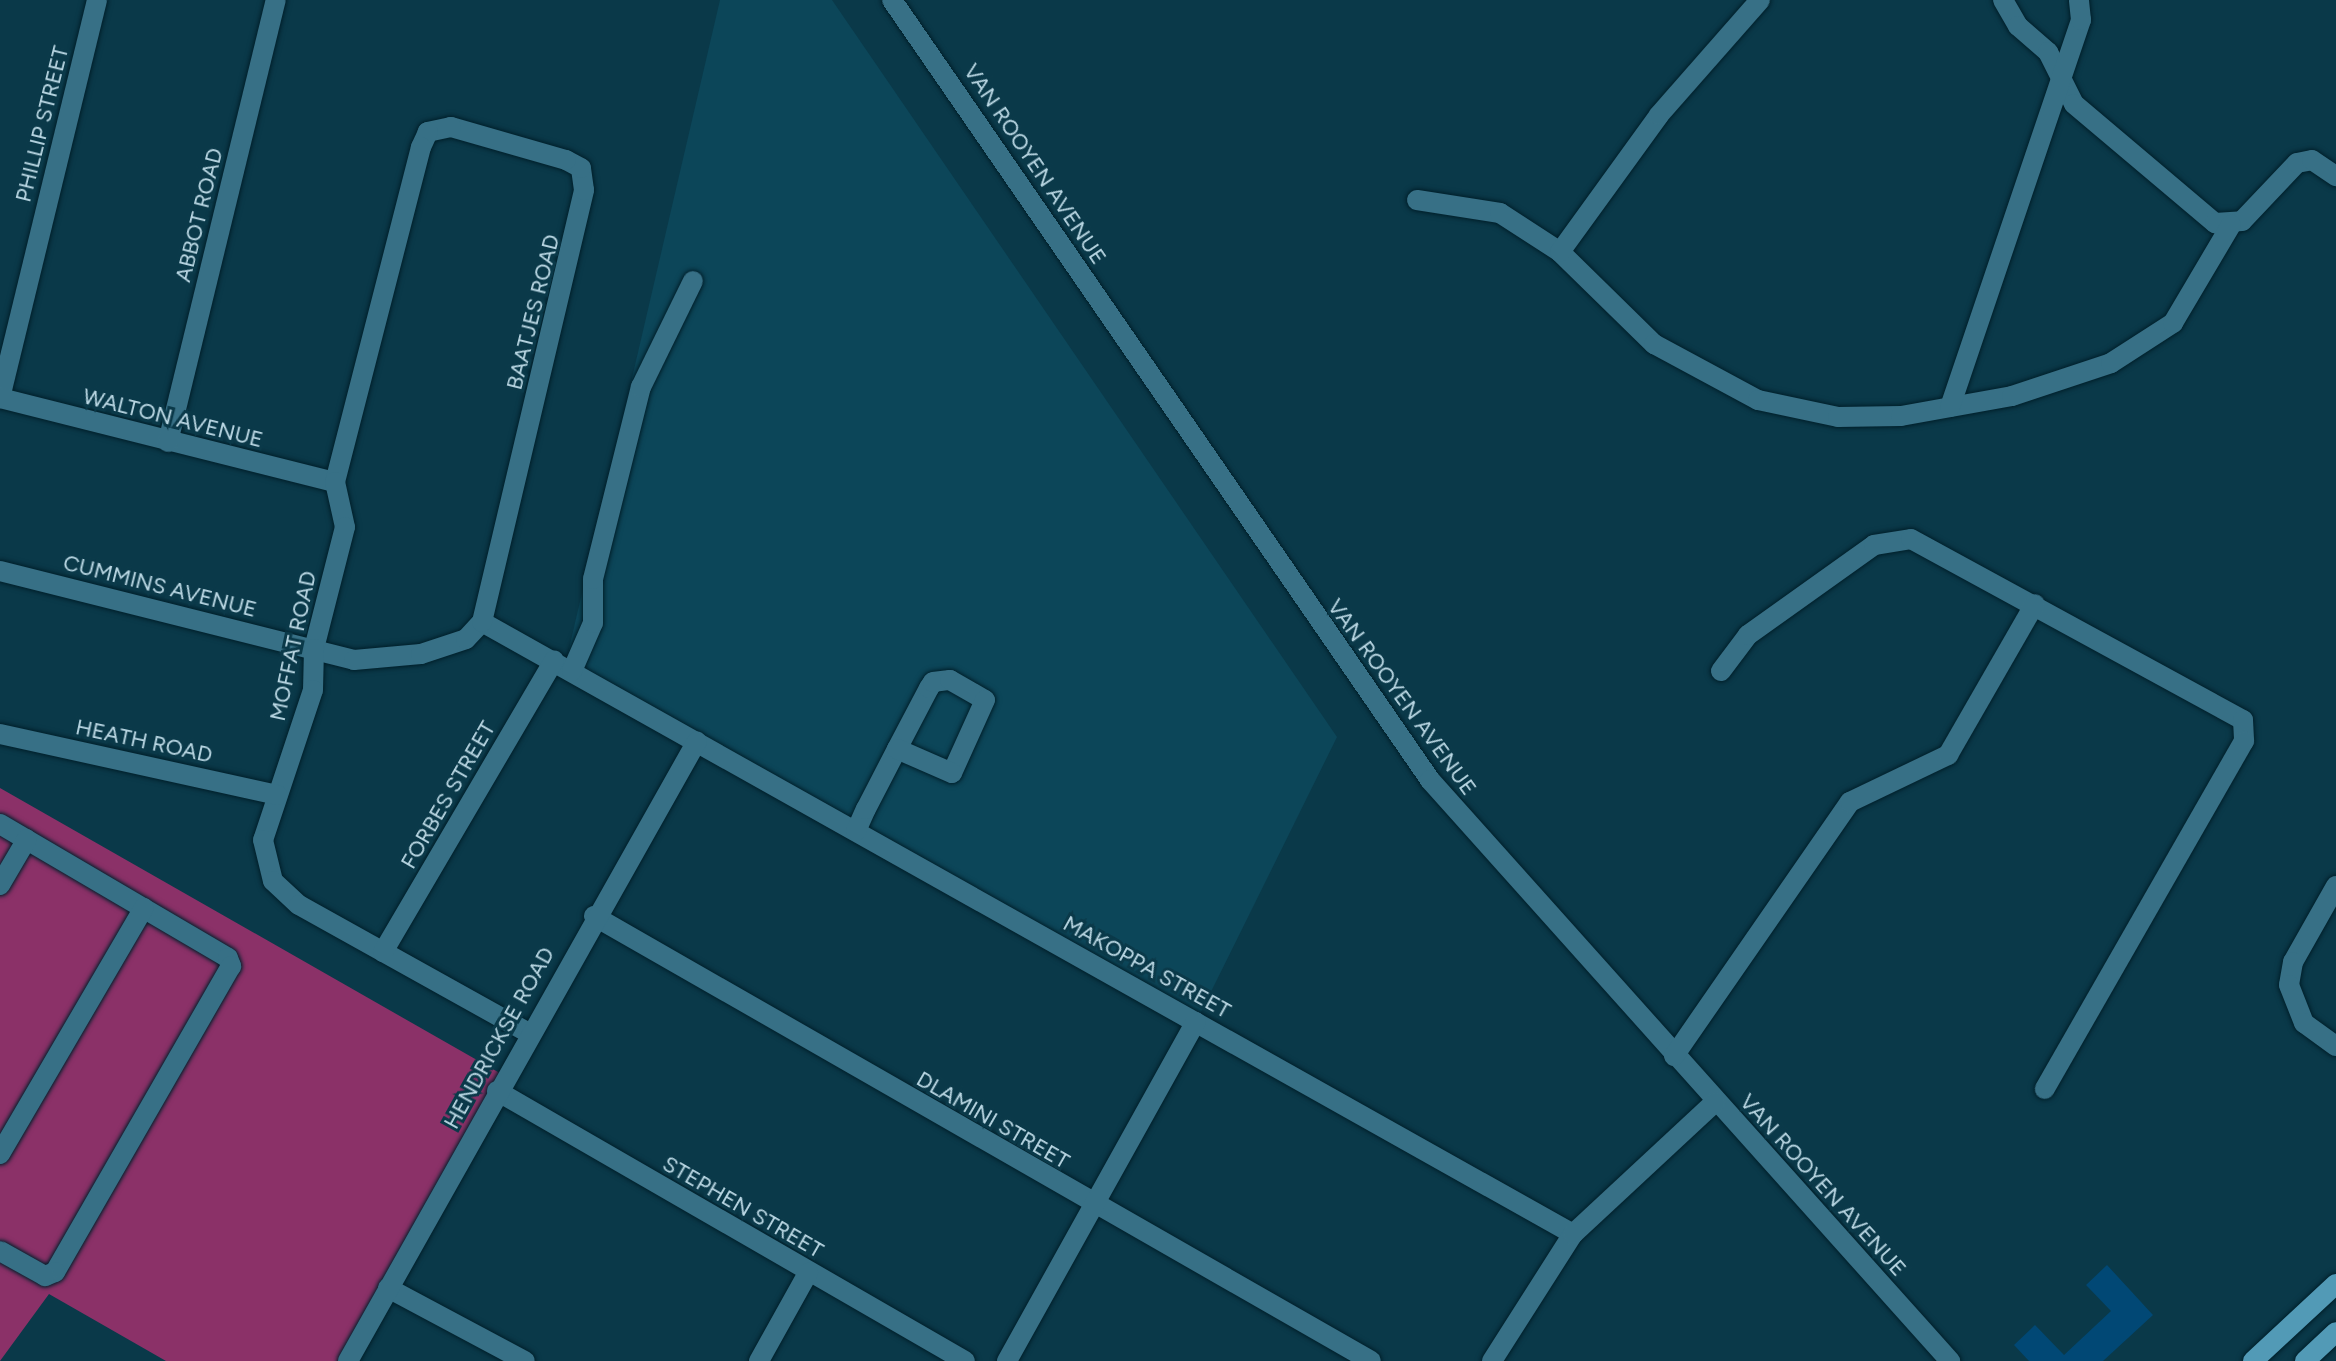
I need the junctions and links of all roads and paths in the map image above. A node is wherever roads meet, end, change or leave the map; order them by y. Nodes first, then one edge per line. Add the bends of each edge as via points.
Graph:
1 (97, 0) edge
2 (276, 0) edge
3 (892, 0) edge
4 (1760, 0) edge
5 (2003, 0) edge
6 (2079, 0) edge
7 (2058, 75) junction
8 (428, 132) joint
9 (2336, 176) edge
10 (1417, 200) dead end
11 (2231, 225) junction
12 (1560, 252) junction
13 (693, 281) dead end
14 (0, 398) edge
15 (1950, 407) junction
16 (168, 442) junction
17 (335, 482) junction
18 (0, 571) edge
19 (2035, 604) junction
20 (482, 622) junction
21 (314, 649) junction
22 (563, 666) junction
23 (1721, 671) dead end
24 (0, 734) edge
25 (697, 741) junction
26 (897, 749) junction
27 (277, 795) junction
28 (0, 824) edge
29 (856, 831) junction
30 (27, 839) junction
31 (0, 885) edge
32 (2336, 886) edge
33 (144, 908) junction
34 (594, 916) junction
35 (383, 952) junction
36 (1196, 1022) junction
37 (529, 1033) junction
38 (2336, 1046) edge
39 (1674, 1056) junction
40 (2045, 1089) dead end
41 (497, 1091) junction
42 (1715, 1102) junction
43 (0, 1154) edge
44 (1093, 1207) junction
45 (1573, 1234) junction
46 (0, 1251) edge
47 (808, 1273) junction
48 (2336, 1284) edge
49 (388, 1288) junction
50 (2336, 1332) edge
51 (348, 1361) edge
52 (525, 1361) edge
53 (759, 1361) edge
54 (965, 1361) edge
55 (1007, 1361) edge
56 (1371, 1361) edge
57 (1492, 1361) edge
58 (1950, 1361) edge
59 (2253, 1361) edge
60 (2305, 1361) edge

1 - 14 street, PHILLIP STREET
2 - 16 street, ABBOT ROAD
3 - 39 street, VAN ROOYEN AVENUE via 1430,780
4 - 12 street via 1659,115
5 - 7 street via 2018,26 2048,52
6 - 7 street via 2081,20
7 - 11 street via 2074,104 2118,146 2194,209
7 - 15 street
8 - 17 street, MOFFAT ROAD
8 - 20 street, BAATJES ROAD via 474,130 566,160 581,168 584,190
9 - 11 street via 2316,162 2302,161
10 - 12 street via 1500,213
11 - 15 street via 2173,323 2144,347 2065,380
12 - 15 street via 1654,344 1758,400 1838,417
13 - 22 street, FORBES STREET via 641,387 593,579 593,623
14 - 16 street, WALTON AVENUE
16 - 17 street, WALTON AVENUE
17 - 21 street, MOFFAT ROAD via 345,527
18 - 21 street, CUMMINS AVENUE
19 - 23 street via 1920,541 1888,539 1748,635
19 - 39 street via 1948,755 1850,802
19 - 40 street via 2243,720 2246,732
20 - 21 street, CUMMINS AVENUE via 466,639 391,660 354,660
20 - 22 street
21 - 27 street, MOFFAT ROAD via 313,690
22 - 25 street
22 - 35 street, FORBES STREET
24 - 27 street, HEATH ROAD
25 - 29 street, MAKOPPA STREET
25 - 34 street, HENDRICKSE ROAD
26 - 26 street via 933,682 950,680 985,700 952,773
26 - 29 street
27 - 35 street, MOFFAT ROAD via 263,840 273,881 317,917
28 - 30 street
29 - 36 street, MAKOPPA STREET
30 - 31 street
30 - 33 street
32 - 38 street via 2293,962 2289,985 2304,1023
33 - 43 street
33 - 46 street via 228,958 231,969 55,1272 45,1276
34 - 37 street, HENDRICKSE ROAD
34 - 44 street, DLAMINI STREET
35 - 37 street, MOFFAT ROAD
36 - 44 street
36 - 45 street, MAKOPPA STREET
37 - 41 street, HENDRICKSE ROAD
39 - 42 street, VAN ROOYEN AVENUE
41 - 47 street, STEPHEN STREET
41 - 49 street, HENDRICKSE ROAD
42 - 45 street
42 - 58 street, VAN ROOYEN AVENUE
44 - 55 street
44 - 56 street, DLAMINI STREET
45 - 57 street
47 - 53 street
47 - 54 street, STEPHEN STREET
48 - 59 main road
49 - 51 street, HENDRICKSE ROAD
49 - 52 street
50 - 60 main road

